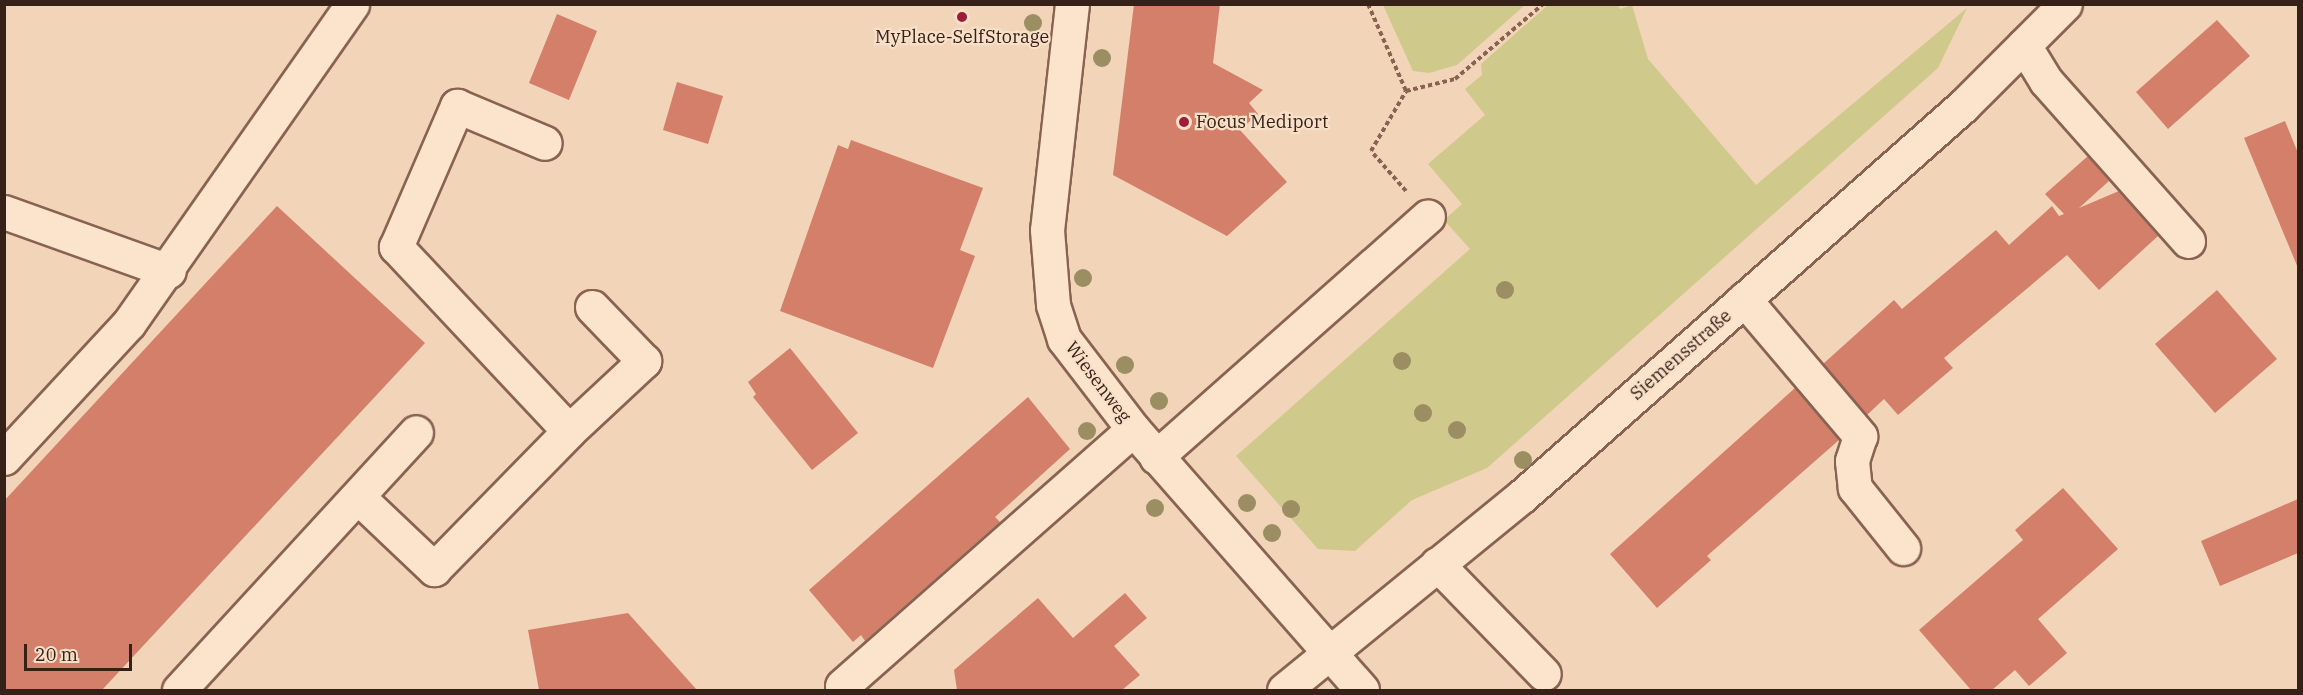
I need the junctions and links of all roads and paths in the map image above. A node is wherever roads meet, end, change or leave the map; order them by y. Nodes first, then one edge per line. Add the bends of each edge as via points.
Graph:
1 (352, 4) edge
2 (1072, 4) edge
3 (1368, 4) edge
4 (1543, 4) edge
5 (2065, 4) edge
6 (2024, 45) junction
7 (1406, 91) junction
8 (545, 143) dead end
9 (4, 212) edge
10 (1428, 216) joint
11 (2188, 241) dead end
12 (169, 271) junction
13 (1744, 299) junction
14 (592, 307) dead end
15 (1133, 429) junction
16 (569, 431) junction
17 (416, 432) dead end
18 (1156, 456) junction
19 (4, 458) edge
20 (358, 497) junction
21 (1903, 548) dead end
22 (1437, 564) junction
23 (1329, 653) junction
24 (1544, 674) dead end
25 (179, 690) edge
26 (847, 690) edge
27 (1284, 690) edge
28 (1362, 690) edge

1 - 12 street
2 - 15 street, Wiesenweg via 1046,265 1064,339
3 - 7 path
4 - 7 path via 1455,79
5 - 6 street, Siemensstraße
6 - 11 street via 2046,81
6 - 13 street, Siemensstraße via 1963,106
7 - 10 path via 1371,151
8 - 16 street via 457,106 396,247
9 - 12 street
10 - 18 street
12 - 19 street via 129,323
13 - 21 street via 1860,435 1852,461 1855,488
13 - 22 street, Siemensstraße
14 - 16 street via 644,361
15 - 18 street, Wiesenweg
15 - 26 street via 842,686
16 - 20 street via 434,569
17 - 20 street
18 - 23 street, Wiesenweg
20 - 25 street
22 - 23 street, Siemensstraße
22 - 24 street
23 - 27 street, Siemensstraße
23 - 28 street, Wiesenweg

